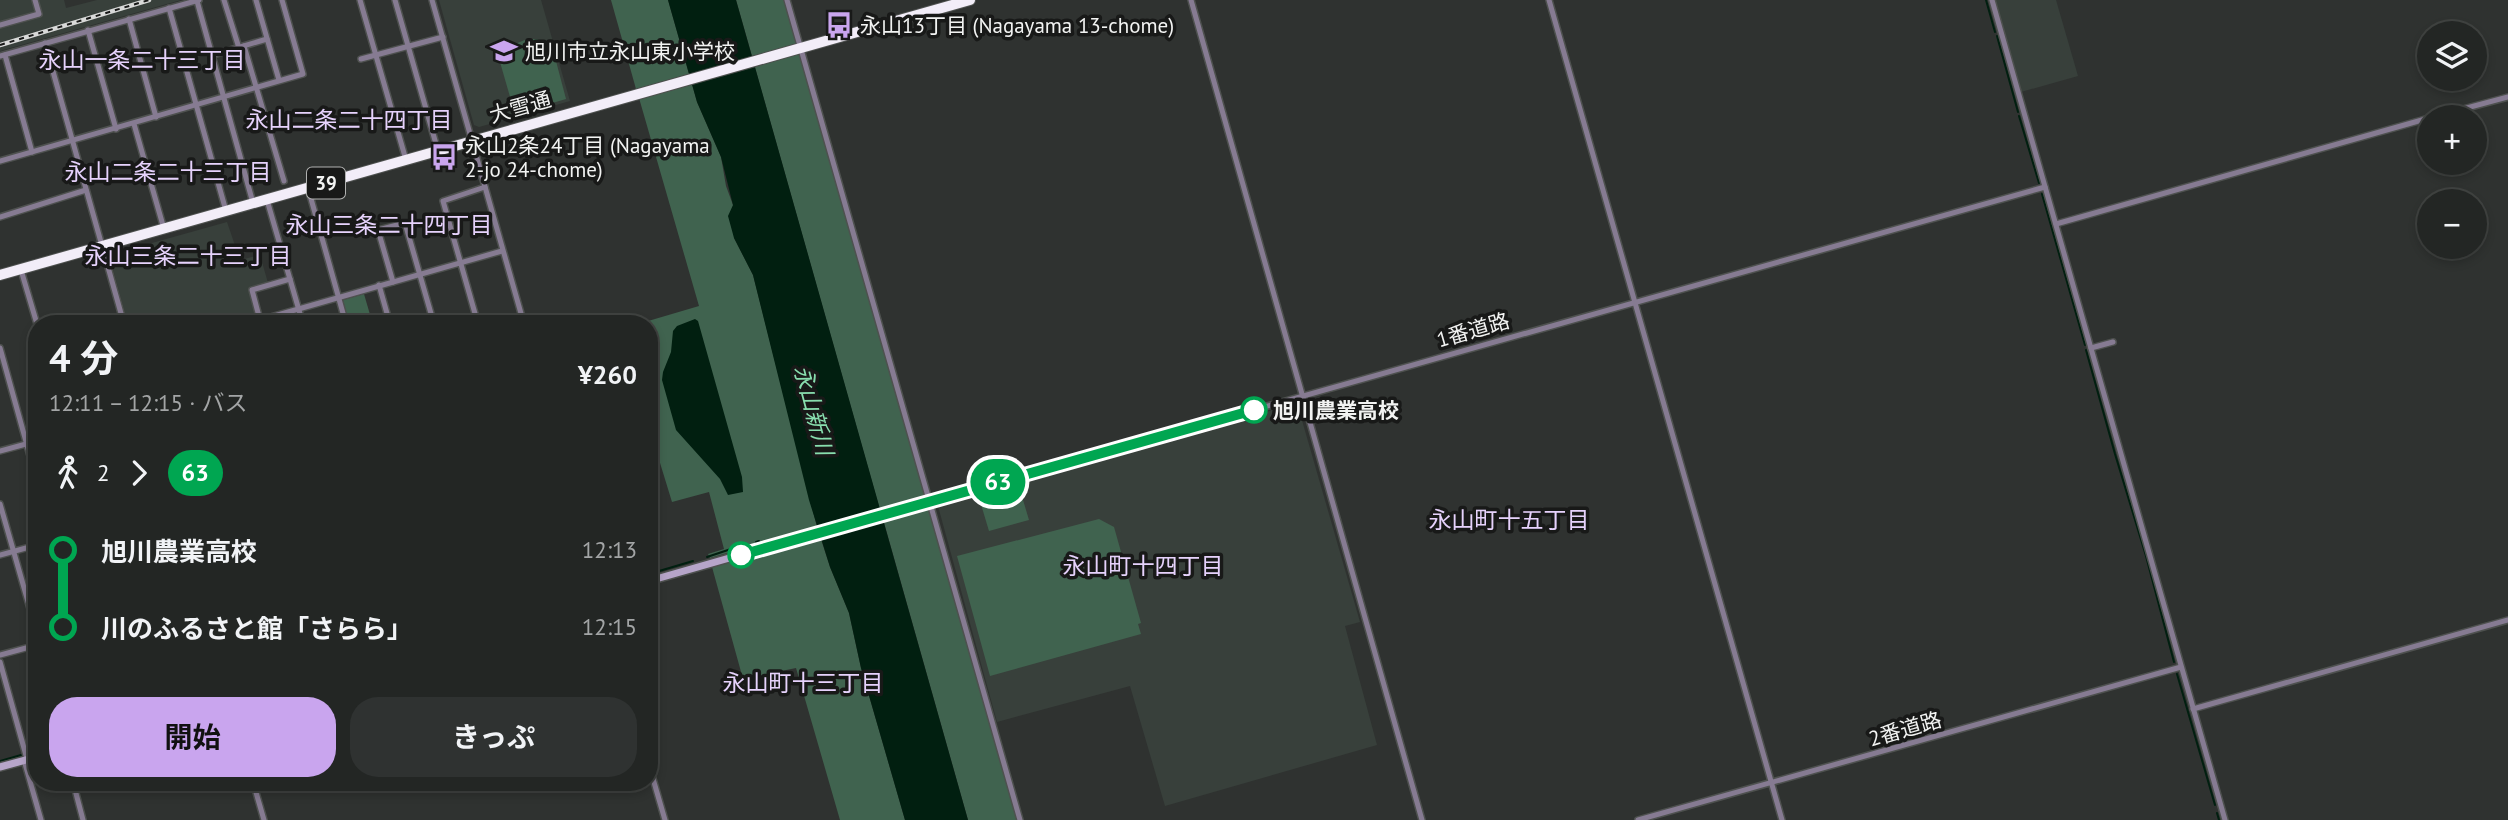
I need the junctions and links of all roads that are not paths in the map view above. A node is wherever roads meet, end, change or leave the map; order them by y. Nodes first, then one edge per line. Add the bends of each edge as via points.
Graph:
1 (35, 0) edge
2 (198, 0) edge
3 (224, 0) edge
4 (256, 0) edge
5 (282, 0) edge
6 (360, 0) edge
7 (395, 0) edge
8 (432, 0) edge
9 (787, 0) edge
10 (970, 0) edge
11 (1191, 0) edge
12 (1549, 0) edge
13 (1992, 0) edge
14 (169, 8) junction
15 (129, 19) junction
16 (0, 25) edge
17 (88, 30) junction
18 (443, 37) junction
19 (267, 39) junction
20 (45, 43) junction
21 (408, 46) junction
22 (241, 47) junction
23 (801, 48) junction
24 (212, 55) junction
25 (376, 55) junction
26 (2, 56) edge
27 (361, 59) dead end
28 (279, 80) junction
29 (256, 89) junction
30 (2508, 97) edge
31 (224, 98) junction
32 (2479, 105) edge
33 (197, 106) junction
34 (156, 117) junction
35 (2417, 122) edge
36 (134, 124) junction
37 (116, 129) junction
38 (72, 141) junction
39 (472, 141) junction
40 (438, 151) junction
41 (32, 152) junction
42 (406, 160) junction
43 (0, 161) edge
44 (284, 181) dead end
45 (485, 187) junction
46 (2045, 187) junction
47 (308, 188) junction
48 (86, 190) junction
49 (267, 200) junction
50 (253, 203) junction
51 (226, 211) junction
52 (0, 217) edge
53 (2056, 224) junction
54 (164, 229) junction
55 (102, 246) junction
56 (502, 251) junction
57 (461, 262) junction
58 (21, 269) junction
59 (420, 274) junction
60 (0, 275) edge
61 (290, 279) junction
62 (393, 282) junction
63 (379, 285) junction
64 (339, 297) junction
65 (1635, 303) junction
66 (298, 309) junction
67 (34, 315) edge
68 (121, 315) edge
69 (259, 315) edge
70 (277, 315) edge
71 (300, 315) edge
72 (344, 315) edge
73 (387, 315) edge
74 (431, 315) edge
75 (476, 315) edge
76 (521, 315) edge
77 (2113, 342) dead end
78 (0, 348) edge
79 (2091, 348) junction
80 (1303, 396) junction
81 (26, 444) junction
82 (0, 451) edge
83 (28, 451) edge
84 (930, 501) junction
85 (0, 505) edge
86 (792, 540) joint
87 (28, 548) edge
88 (13, 552) junction
89 (0, 555) edge
90 (658, 578) edge
91 (28, 603) edge
92 (2508, 620) edge
93 (28, 647) edge
94 (0, 655) edge
95 (0, 662) edge
96 (2181, 667) junction
97 (2193, 709) junction
98 (28, 759) edge
99 (25, 760) junction
100 (0, 767) edge
101 (28, 771) edge
102 (1771, 783) junction
103 (33, 791) edge
104 (75, 791) edge
105 (256, 791) edge
106 (657, 791) edge
107 (41, 820) edge
108 (83, 820) edge
109 (264, 820) edge
110 (665, 820) edge
111 (1020, 820) edge
112 (1422, 820) edge
113 (1638, 820) edge
114 (1782, 820) edge
115 (2225, 820) edge

1 - 16 street via 39,14
2 - 14 street
2 - 24 street
3 - 22 street
4 - 19 street
5 - 28 street via 303,74
6 - 25 street
7 - 21 street
8 - 18 street
9 - 23 street
10 - 23 highway, 大雪通 / 39
11 - 80 street
12 - 65 street
13 - 46 street
14 - 15 street
14 - 33 street
15 - 17 street
15 - 34 street
17 - 20 street
17 - 37 street
18 - 21 street
18 - 39 street
19 - 22 street
19 - 28 street
20 - 26 street
20 - 38 street
21 - 25 street
21 - 40 street
22 - 24 street
22 - 29 street
23 - 39 highway, 大雪通 / 39
23 - 84 street
24 - 31 street
25 - 27 street
25 - 42 street
26 - 41 street
28 - 29 street
29 - 31 street
29 - 44 street
30 - 32 street
31 - 33 street
31 - 50 street
33 - 34 street
33 - 51 street
34 - 36 street
35 - 53 street
36 - 37 street
36 - 54 street
37 - 38 street
38 - 41 street
38 - 48 street
39 - 40 highway, 大雪通 / 39
39 - 45 street
40 - 42 highway, 大雪通 / 39
41 - 43 street
42 - 47 highway, 大雪通 / 39
45 - 56 street
45 - 57 street via 443,201
46 - 53 street
46 - 65 street, 1番道路
47 - 49 highway, 大雪通 / 39
47 - 64 street
48 - 52 street
48 - 55 street
49 - 50 highway, 大雪通 / 39
49 - 61 street
50 - 51 highway, 大雪通 / 39
51 - 54 highway, 大雪通 / 39
53 - 79 street
54 - 55 highway, 大雪通 / 39
55 - 58 highway, 大雪通 / 39
55 - 68 street
56 - 57 street
56 - 76 street
57 - 59 street
57 - 75 street
58 - 60 highway, 大雪通 / 39
58 - 67 street
59 - 62 street
59 - 62 street via 405,223 379,230
59 - 74 street
61 - 66 street
61 - 69 street via 252,290
62 - 63 street
63 - 64 street
63 - 73 street
64 - 66 street
64 - 72 street
65 - 80 street, 1番道路
65 - 102 street
66 - 70 street
66 - 71 street
77 - 79 street
78 - 81 street
79 - 96 street
80 - 84 street, 1番道路
80 - 112 street
81 - 82 street
81 - 83 street
84 - 86 street, 1番道路
84 - 111 street
85 - 88 street
86 - 90 street
87 - 88 street
88 - 89 street
88 - 91 street
92 - 97 street
93 - 94 street
95 - 99 street
96 - 97 street
96 - 102 street, 2番道路
97 - 115 street
98 - 99 street
99 - 100 street
99 - 101 street
102 - 113 street, 2番道路
102 - 114 street
103 - 107 street
104 - 108 street
105 - 109 street
106 - 110 street

